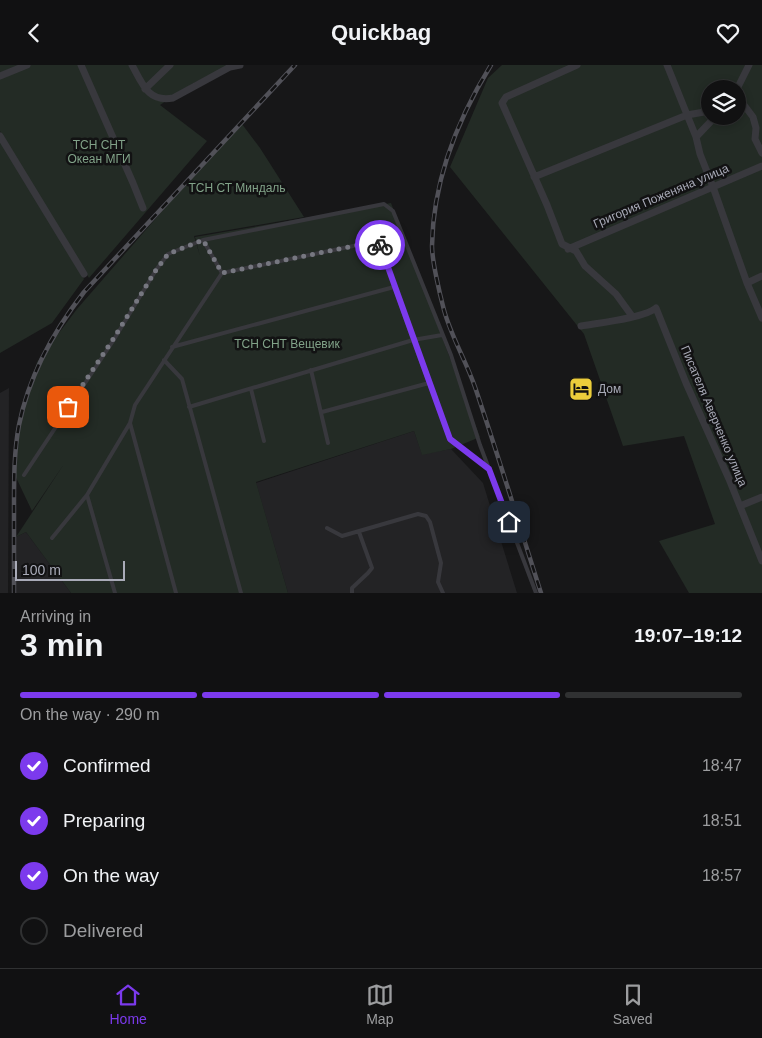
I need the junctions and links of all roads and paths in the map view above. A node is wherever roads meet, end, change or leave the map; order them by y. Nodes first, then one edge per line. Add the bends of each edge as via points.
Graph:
1 (27, 65) edge
2 (81, 65) edge
3 (132, 65) edge
4 (170, 65) edge
5 (240, 65) edge
6 (577, 65) edge
7 (667, 65) edge
8 (748, 65) edge
9 (230, 66) edge
10 (0, 76) edge
11 (741, 80) edge
12 (145, 89) junction
13 (746, 108) edge
14 (701, 112) edge
15 (686, 115) junction
16 (707, 125) edge
17 (0, 136) edge
18 (696, 137) junction
19 (762, 153) edge
20 (762, 166) edge
21 (534, 177) junction
22 (713, 187) junction
23 (143, 208) dead end
24 (203, 240) junction
25 (568, 249) junction
26 (222, 273) junction
27 (84, 274) dead end
28 (762, 276) edge
29 (747, 283) junction
30 (394, 287) junction
31 (632, 317) junction
32 (762, 318) edge
33 (581, 326) dead end
34 (442, 335) junction
35 (413, 340) junction
36 (172, 347) junction
37 (164, 360) junction
38 (311, 370) junction
39 (428, 383) junction
40 (251, 389) junction
41 (189, 407) junction
42 (322, 411) junction
43 (130, 423) junction
44 (264, 441) dead end
45 (328, 443) dead end
46 (489, 469) junction
47 (24, 475) dead end
48 (87, 495) junction
49 (762, 497) edge
50 (740, 506) junction
51 (327, 528) dead end
52 (359, 531) junction
53 (52, 538) dead end
54 (762, 561) edge
55 (115, 593) edge
56 (176, 593) edge
57 (240, 593) edge
58 (352, 593) edge
59 (442, 593) edge
60 (536, 593) edge

1 - 10 street
2 - 23 street
3 - 12 street
4 - 12 street
5 - 9 street
6 - 21 street via 506,97 502,103
7 - 15 street
8 - 11 street
9 - 12 street via 172,98 163,100
13 - 19 street via 756,127 755,139
14 - 15 street
15 - 18 street
15 - 21 street
16 - 18 street
17 - 27 street
18 - 22 street
20 - 22 street, Григория Поженяна улица
21 - 25 street via 562,244
22 - 25 street, Григория Поженяна улица
22 - 29 street
24 - 26 lane
24 - 34 lane via 384,204 393,211
24 - 47 lane via 168,254 164,259
25 - 31 street via 576,251 585,266 616,294
26 - 30 lane via 368,243 380,245
26 - 36 lane
28 - 29 street
29 - 32 street
30 - 35 lane
30 - 36 lane
31 - 33 street
31 - 50 street, Писателя Аверченко улица via 656,308
34 - 35 lane
34 - 46 lane
35 - 38 lane
35 - 39 lane
36 - 37 lane
37 - 41 lane via 182,379
37 - 43 lane via 135,405
38 - 40 lane
38 - 42 lane
39 - 42 lane
39 - 46 lane via 450,439
40 - 41 lane
40 - 44 lane
41 - 57 lane
42 - 45 lane
43 - 48 lane
43 - 56 lane
46 - 60 lane
48 - 53 lane
48 - 55 lane
49 - 50 street
50 - 54 street, Писателя Аверченко улица
51 - 52 lane via 342,536
52 - 58 lane via 372,568 352,588
52 - 59 lane via 415,515 426,516 441,563 438,582

